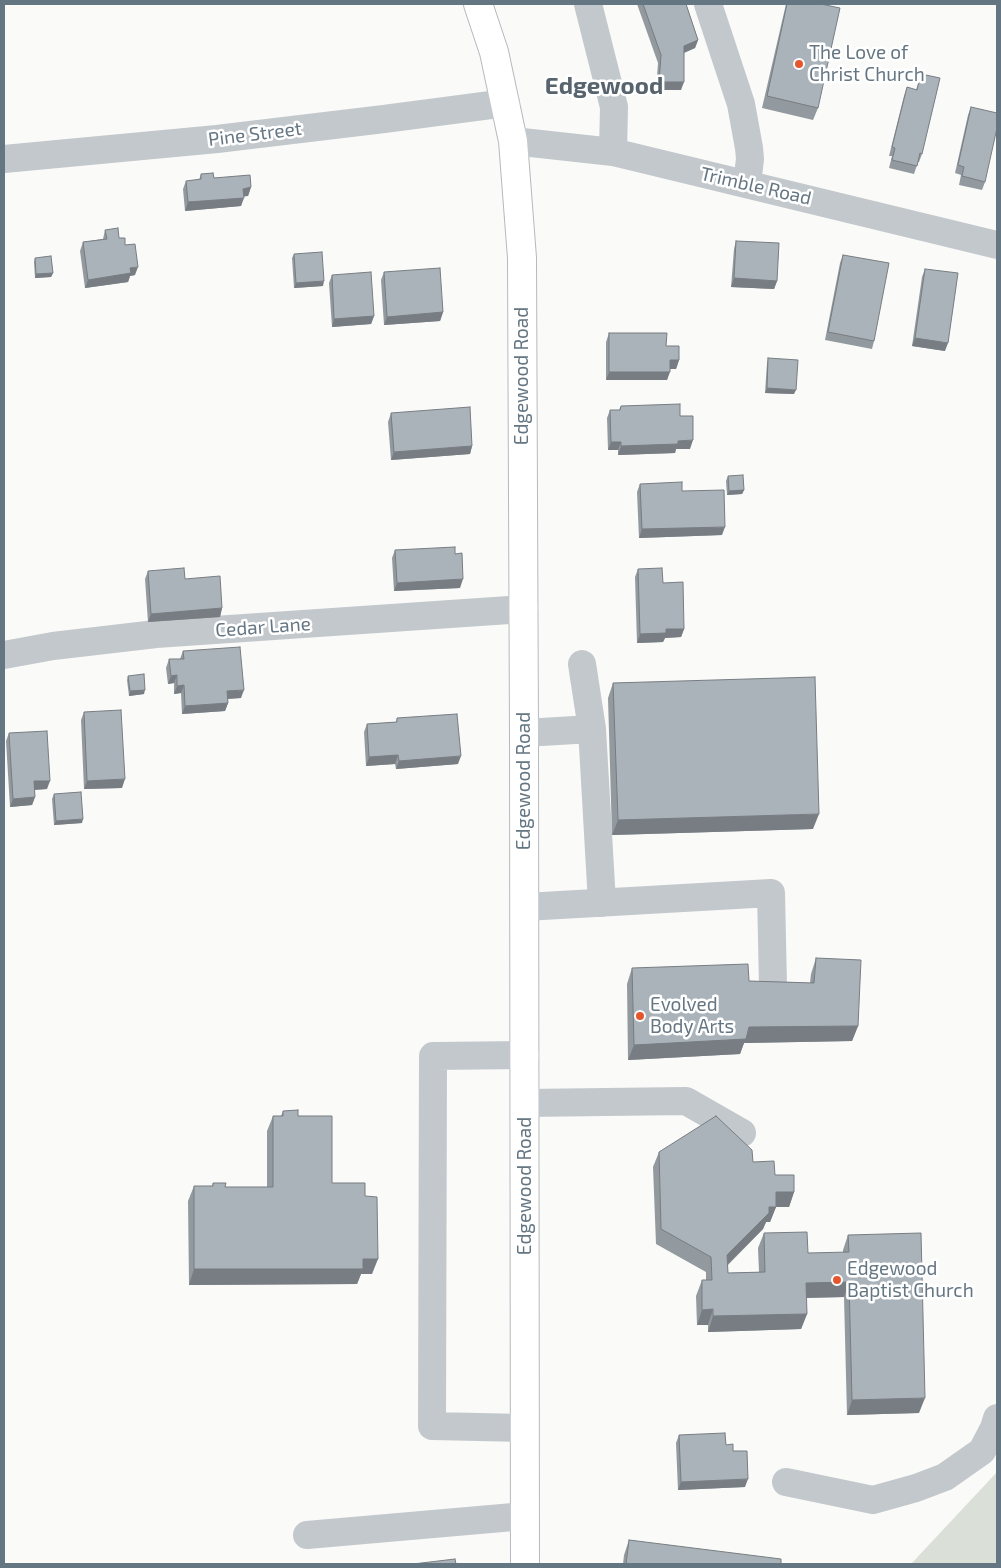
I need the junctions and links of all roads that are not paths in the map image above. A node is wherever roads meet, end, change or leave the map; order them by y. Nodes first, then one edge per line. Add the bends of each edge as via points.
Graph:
1 (479, 4) edge
2 (588, 4) edge
3 (708, 4) edge
4 (506, 103) junction
5 (513, 141) junction
6 (613, 152) junction
7 (4, 159) edge
8 (747, 184) junction
9 (997, 245) edge
10 (524, 609) junction
11 (4, 655) edge
12 (582, 664) dead end
13 (592, 729) junction
14 (524, 733) junction
15 (602, 902) junction
16 (524, 907) junction
17 (773, 986) edge
18 (525, 1055) junction
19 (525, 1103) junction
20 (742, 1132) dead end
21 (997, 1418) edge
22 (525, 1428) junction
23 (786, 1482) dead end
24 (525, 1516) junction
25 (307, 1535) dead end
26 (525, 1564) edge

1 - 4 main road, Edgewood Road
2 - 6 street via 614,107
3 - 8 street via 742,104 749,148
4 - 5 main road, Edgewood Road
4 - 7 street, Pine Street via 218,139
5 - 6 street, Trimble Road
5 - 10 main road, Edgewood Road via 522,258
6 - 8 street, Trimble Road
8 - 9 street, Trimble Road
10 - 11 street, Cedar Lane via 156,634
10 - 14 main road, Edgewood Road
12 - 13 street
13 - 14 street
13 - 15 street
14 - 16 main road, Edgewood Road
15 - 16 street
15 - 17 street via 771,893
16 - 18 main road, Edgewood Road
18 - 19 main road, Edgewood Road
18 - 22 street via 433,1056 432,1426
19 - 20 street via 686,1101
19 - 22 main road, Edgewood Road
21 - 23 street via 982,1451 944,1477 916,1488 873,1500
22 - 24 main road, Edgewood Road
24 - 25 street
24 - 26 main road, Edgewood Road

